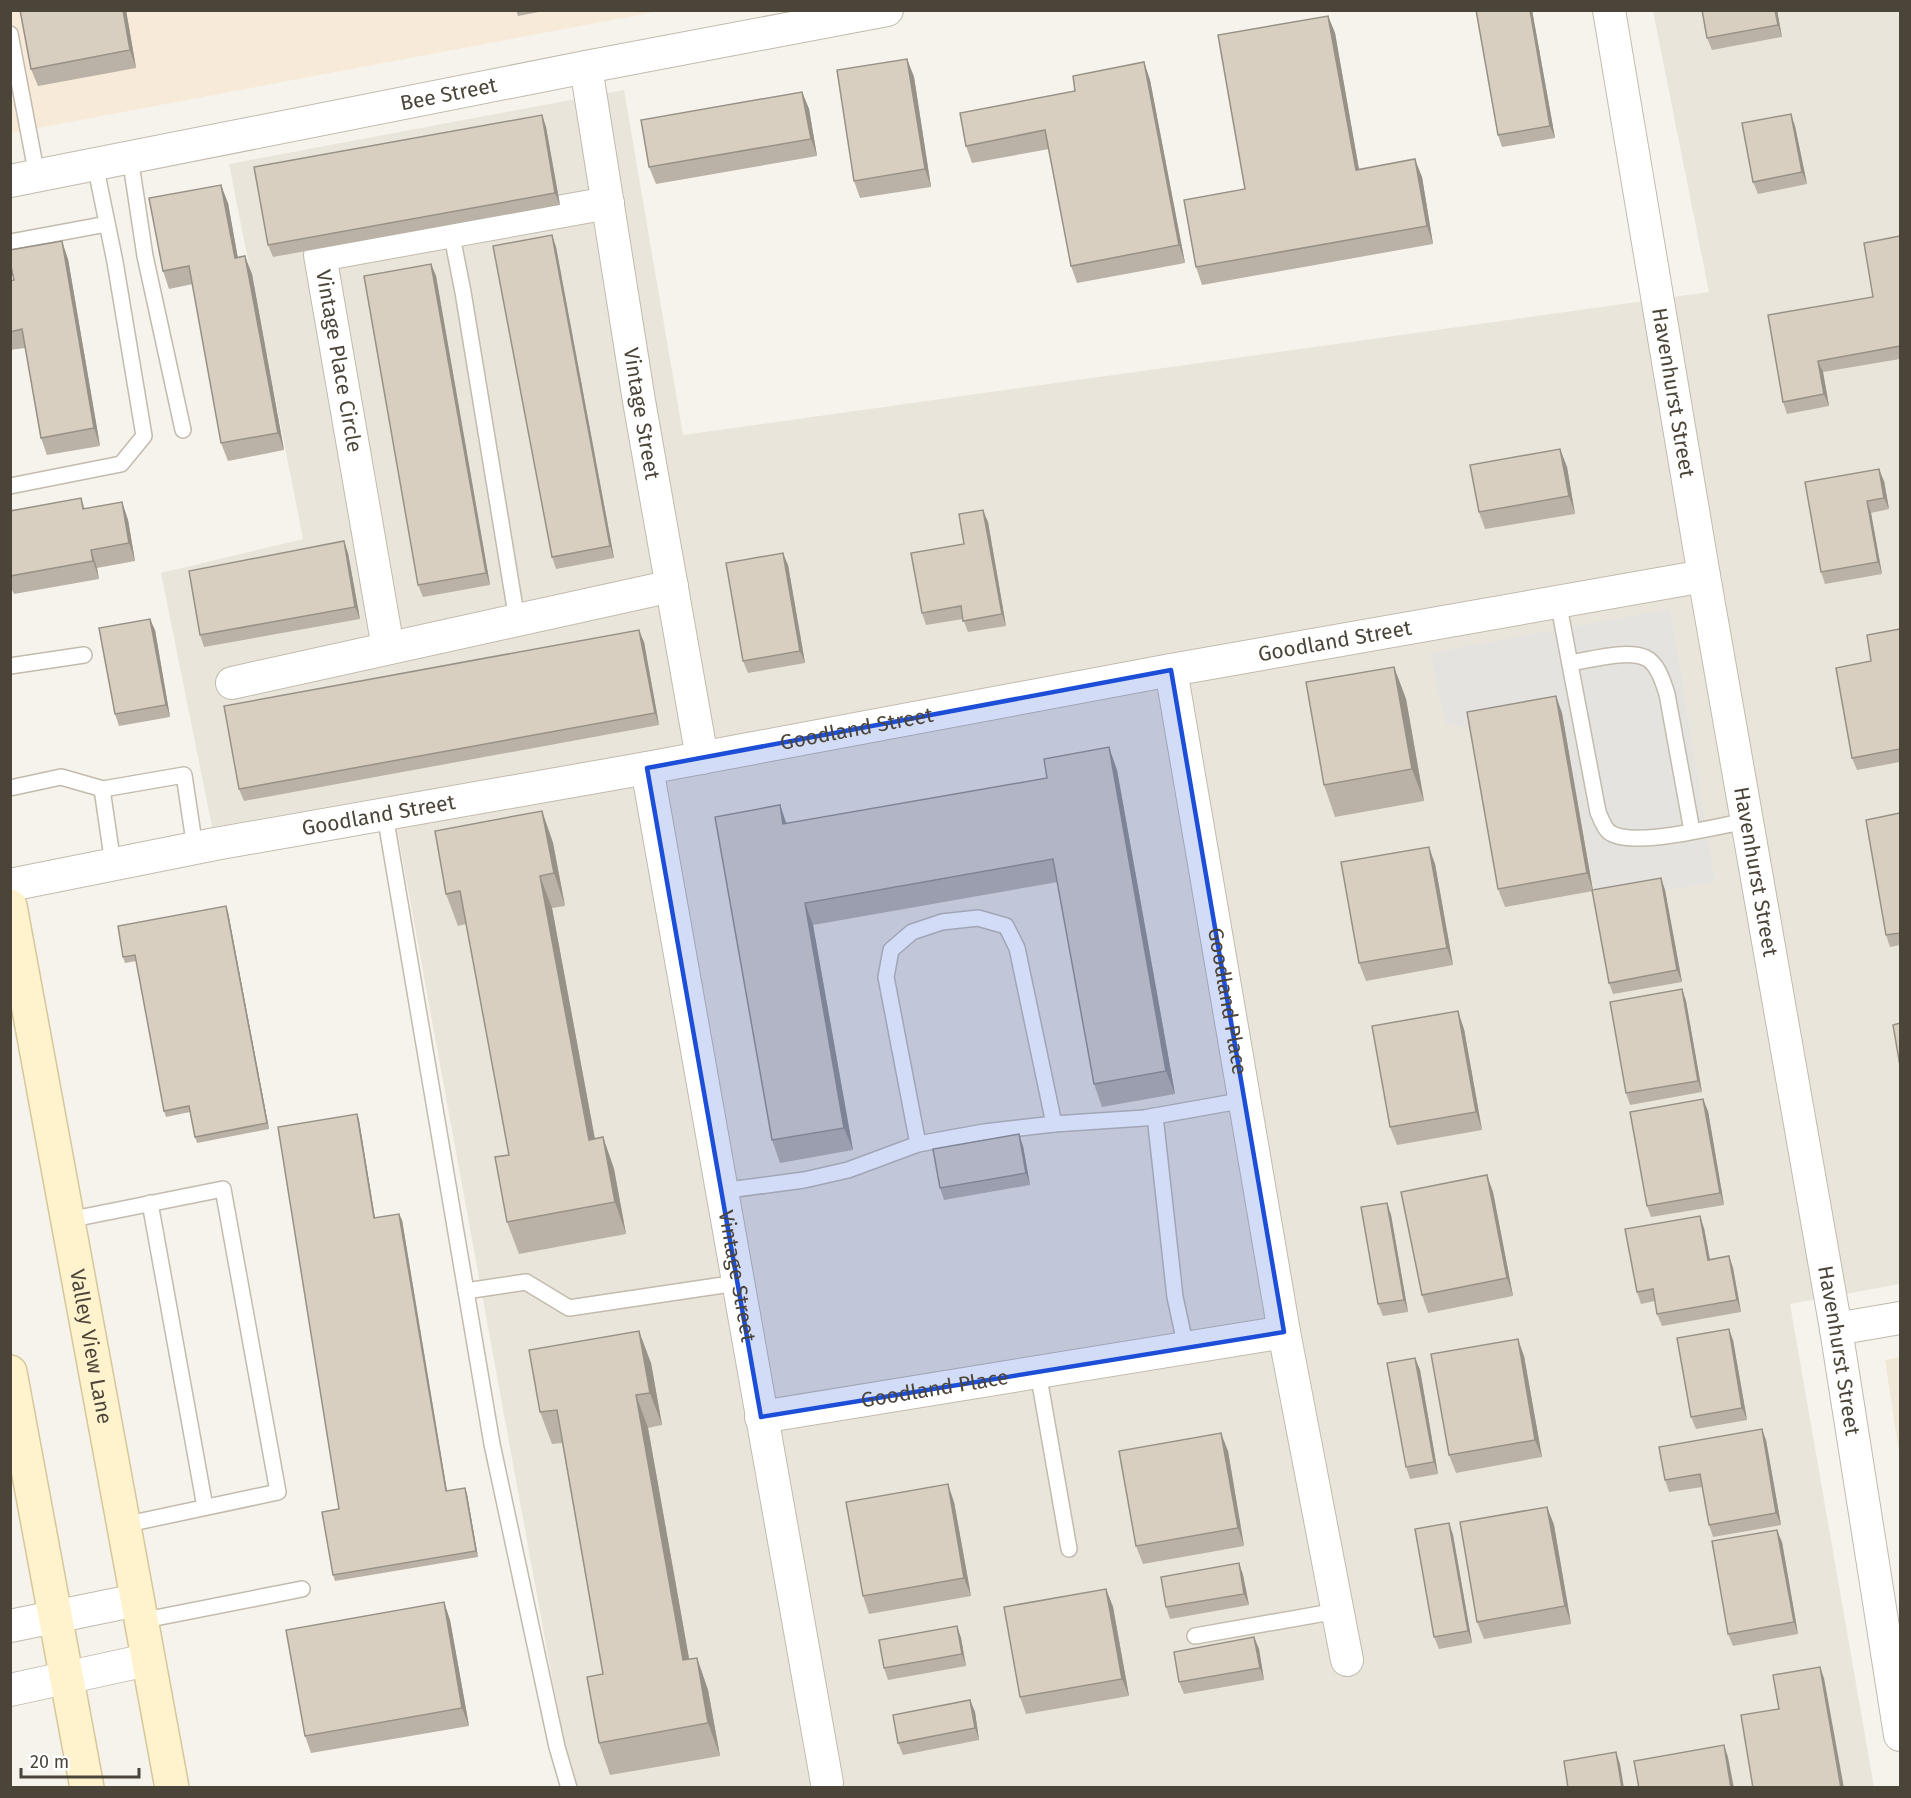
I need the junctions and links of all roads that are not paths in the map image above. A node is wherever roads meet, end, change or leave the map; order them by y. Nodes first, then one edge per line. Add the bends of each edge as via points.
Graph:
1 (887, 10) edge
2 (1609, 10) edge
3 (10, 34) edge
4 (586, 67) junction
5 (130, 157) junction
6 (95, 164) junction
7 (24, 178) edge
8 (608, 203) junction
9 (106, 224) junction
10 (451, 231) junction
11 (10, 242) edge
12 (183, 430) dead end
13 (10, 486) edge
14 (1704, 576) junction
15 (672, 586) junction
16 (1558, 602) junction
17 (517, 620) junction
18 (388, 648) junction
19 (84, 655) dead end
20 (1570, 663) junction
21 (10, 666) edge
22 (1171, 670) junction
23 (232, 683) dead end
24 (702, 758) junction
25 (646, 768) junction
26 (10, 788) edge
27 (102, 789) junction
28 (385, 815) junction
29 (1747, 821) junction
30 (1692, 831) junction
31 (195, 848) junction
32 (113, 864) junction
33 (10, 885) edge
34 (12, 919) edge
35 (1245, 1100) junction
36 (1155, 1116) junction
37 (1054, 1124) junction
38 (918, 1144) junction
39 (721, 1191) junction
40 (150, 1203) junction
41 (68, 1220) junction
42 (737, 1283) junction
43 (466, 1291) junction
44 (1900, 1318) edge
45 (1836, 1329) junction
46 (1284, 1332) junction
47 (1186, 1348) junction
48 (10, 1372) edge
49 (1038, 1372) junction
50 (761, 1417) junction
51 (19, 1471) edge
52 (205, 1507) junction
53 (123, 1525) junction
54 (1069, 1549) dead end
55 (302, 1589) dead end
56 (139, 1610) junction
57 (1337, 1611) junction
58 (56, 1617) junction
59 (10, 1626) edge
60 (1195, 1636) dead end
61 (147, 1660) junction
62 (1347, 1660) dead end
63 (67, 1678) junction
64 (10, 1690) edge
65 (1900, 1735) edge
66 (825, 1785) edge
67 (82, 1786) edge
68 (172, 1788) edge
69 (569, 1788) edge

1 - 4 street, Bee Street
2 - 14 street, Havenhurst Street
3 - 7 lane
4 - 5 street, Bee Street
4 - 8 street, Vintage Street
5 - 6 street, Bee Street
5 - 12 lane via 145,256
6 - 7 street, Bee Street
6 - 9 lane
8 - 10 street, Vintage Place Circle
8 - 15 street, Vintage Street
9 - 11 lane
9 - 13 lane via 144,436 121,464
10 - 17 lane
10 - 18 street, Vintage Place Circle via 320,255
14 - 16 street, Goodland Street
14 - 29 street, Havenhurst Street
15 - 17 street
15 - 24 street, Vintage Street
16 - 20 lane
16 - 22 street, Goodland Street
17 - 18 street
18 - 23 street
19 - 21 lane
20 - 30 lane via 1630,654 1647,658 1660,674
20 - 30 lane via 1598,813 1607,831 1620,838 1642,840
22 - 24 street, Goodland Street
22 - 35 street, Goodland Place
24 - 25 street, Goodland Street
25 - 28 street, Goodland Street
25 - 39 street, Vintage Street
26 - 27 lane via 60,777
27 - 31 lane via 184,775
27 - 32 lane
28 - 31 street, Goodland Street
28 - 43 lane
29 - 30 lane
29 - 45 street, Havenhurst Street
31 - 32 street, Goodland Street
32 - 33 street, Goodland Street
34 - 41 main road, Valley View Lane
35 - 36 lane
35 - 46 street, Goodland Place
36 - 37 lane
36 - 47 lane via 1175,1297
37 - 38 lane
37 - 38 lane via 1017,948 1006,926 978,918 942,922 912,932 891,950 886,977
38 - 39 lane via 848,1170
39 - 42 street, Vintage Street
40 - 41 lane
40 - 52 lane
40 - 52 lane via 223,1189 278,1492
41 - 53 main road, Valley View Lane
42 - 43 lane via 569,1308 526,1282
42 - 50 street, Vintage Street
43 - 69 lane via 492,1444
44 - 45 street
45 - 65 street, Havenhurst Street
46 - 47 street, Goodland Place
46 - 57 street, Goodland Place
47 - 49 street, Goodland Place
48 - 51 main road
49 - 50 street, Goodland Place
49 - 54 lane
50 - 66 street, Vintage Street
51 - 58 main road
52 - 53 lane
53 - 56 main road, Valley View Lane
55 - 56 lane
56 - 58 street
56 - 61 main road, Valley View Lane
57 - 60 lane
57 - 62 street, Goodland Place
58 - 59 street
58 - 63 main road
61 - 63 street
61 - 68 main road, Valley View Lane
63 - 64 street
63 - 67 main road

